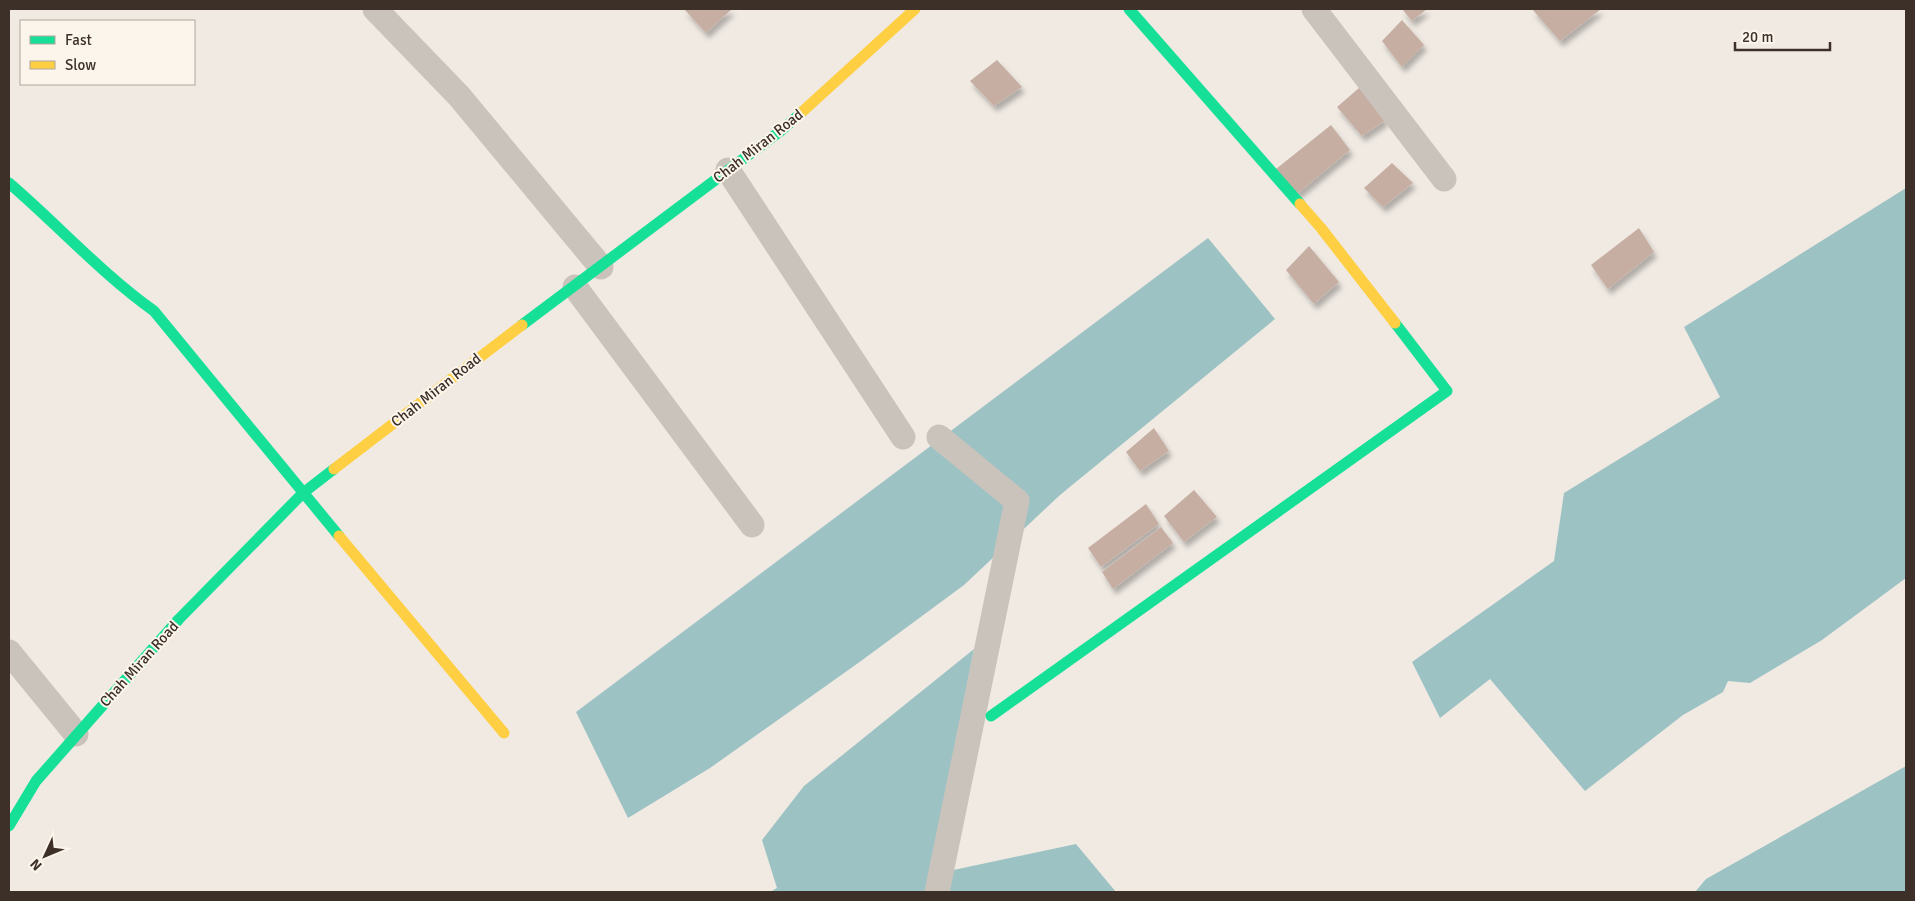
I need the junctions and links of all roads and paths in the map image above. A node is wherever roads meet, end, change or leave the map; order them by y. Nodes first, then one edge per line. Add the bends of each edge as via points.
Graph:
1 (375, 9) edge
2 (915, 9) edge
3 (1129, 9) edge
4 (1314, 9) edge
5 (728, 170) junction
6 (1444, 180) dead end
7 (9, 183) edge
8 (601, 267) junction
9 (575, 286) junction
10 (903, 436) dead end
11 (939, 437) dead end
12 (303, 494) junction
13 (752, 525) dead end
14 (9, 652) edge
15 (991, 716) dead end
16 (504, 733) dead end
17 (76, 734) junction
18 (9, 826) edge
19 (937, 892) edge

1 - 8 street via 459,96
2 - 5 street, Chah Miran Road via 783,129
3 - 15 street via 1321,228 1447,391
4 - 6 street
5 - 8 street, Chah Miran Road
5 - 10 street
7 - 12 street via 130,294 154,311
8 - 9 street, Chah Miran Road
9 - 12 street, Chah Miran Road
9 - 13 street
11 - 19 street via 1017,501
12 - 16 street
12 - 17 street, Chah Miran Road via 179,619
14 - 17 street
17 - 18 street, Chah Miran Road via 36,781

